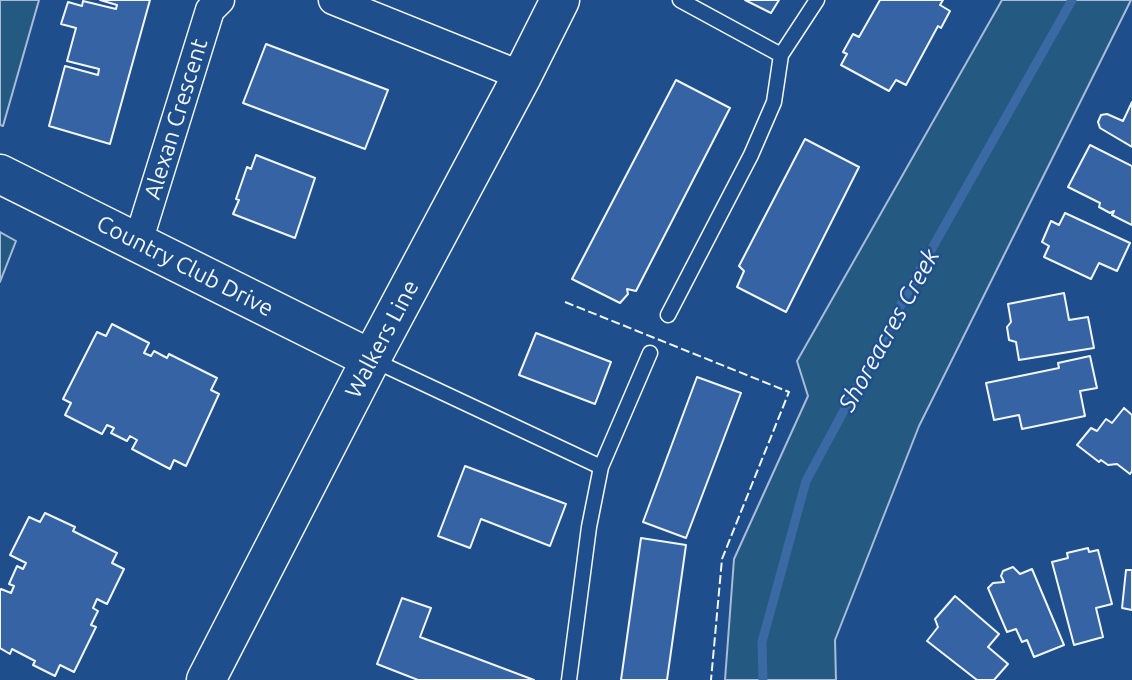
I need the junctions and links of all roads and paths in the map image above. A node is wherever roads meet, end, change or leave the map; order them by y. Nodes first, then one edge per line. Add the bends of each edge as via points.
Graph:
1 (220, 0) edge
2 (333, 0) edge
3 (560, 0) edge
4 (680, 0) edge
5 (817, 0) edge
6 (781, 55) junction
7 (523, 76) junction
8 (0, 174) edge
9 (138, 242) junction
10 (668, 315) dead end
11 (650, 353) dead end
12 (371, 359) junction
13 (601, 467) junction
14 (206, 680) edge
15 (569, 680) edge

1 - 9 street, Alexan Crescent via 210,10
2 - 7 street
3 - 7 main road, Walkers Line
4 - 6 lane
5 - 6 lane
6 - 10 lane via 774,102 751,155
7 - 12 main road, Walkers Line
8 - 9 main road, Country Club Drive
9 - 12 main road, Country Club Drive
11 - 13 lane
12 - 13 lane
12 - 14 main road, Walkers Line
13 - 15 lane

